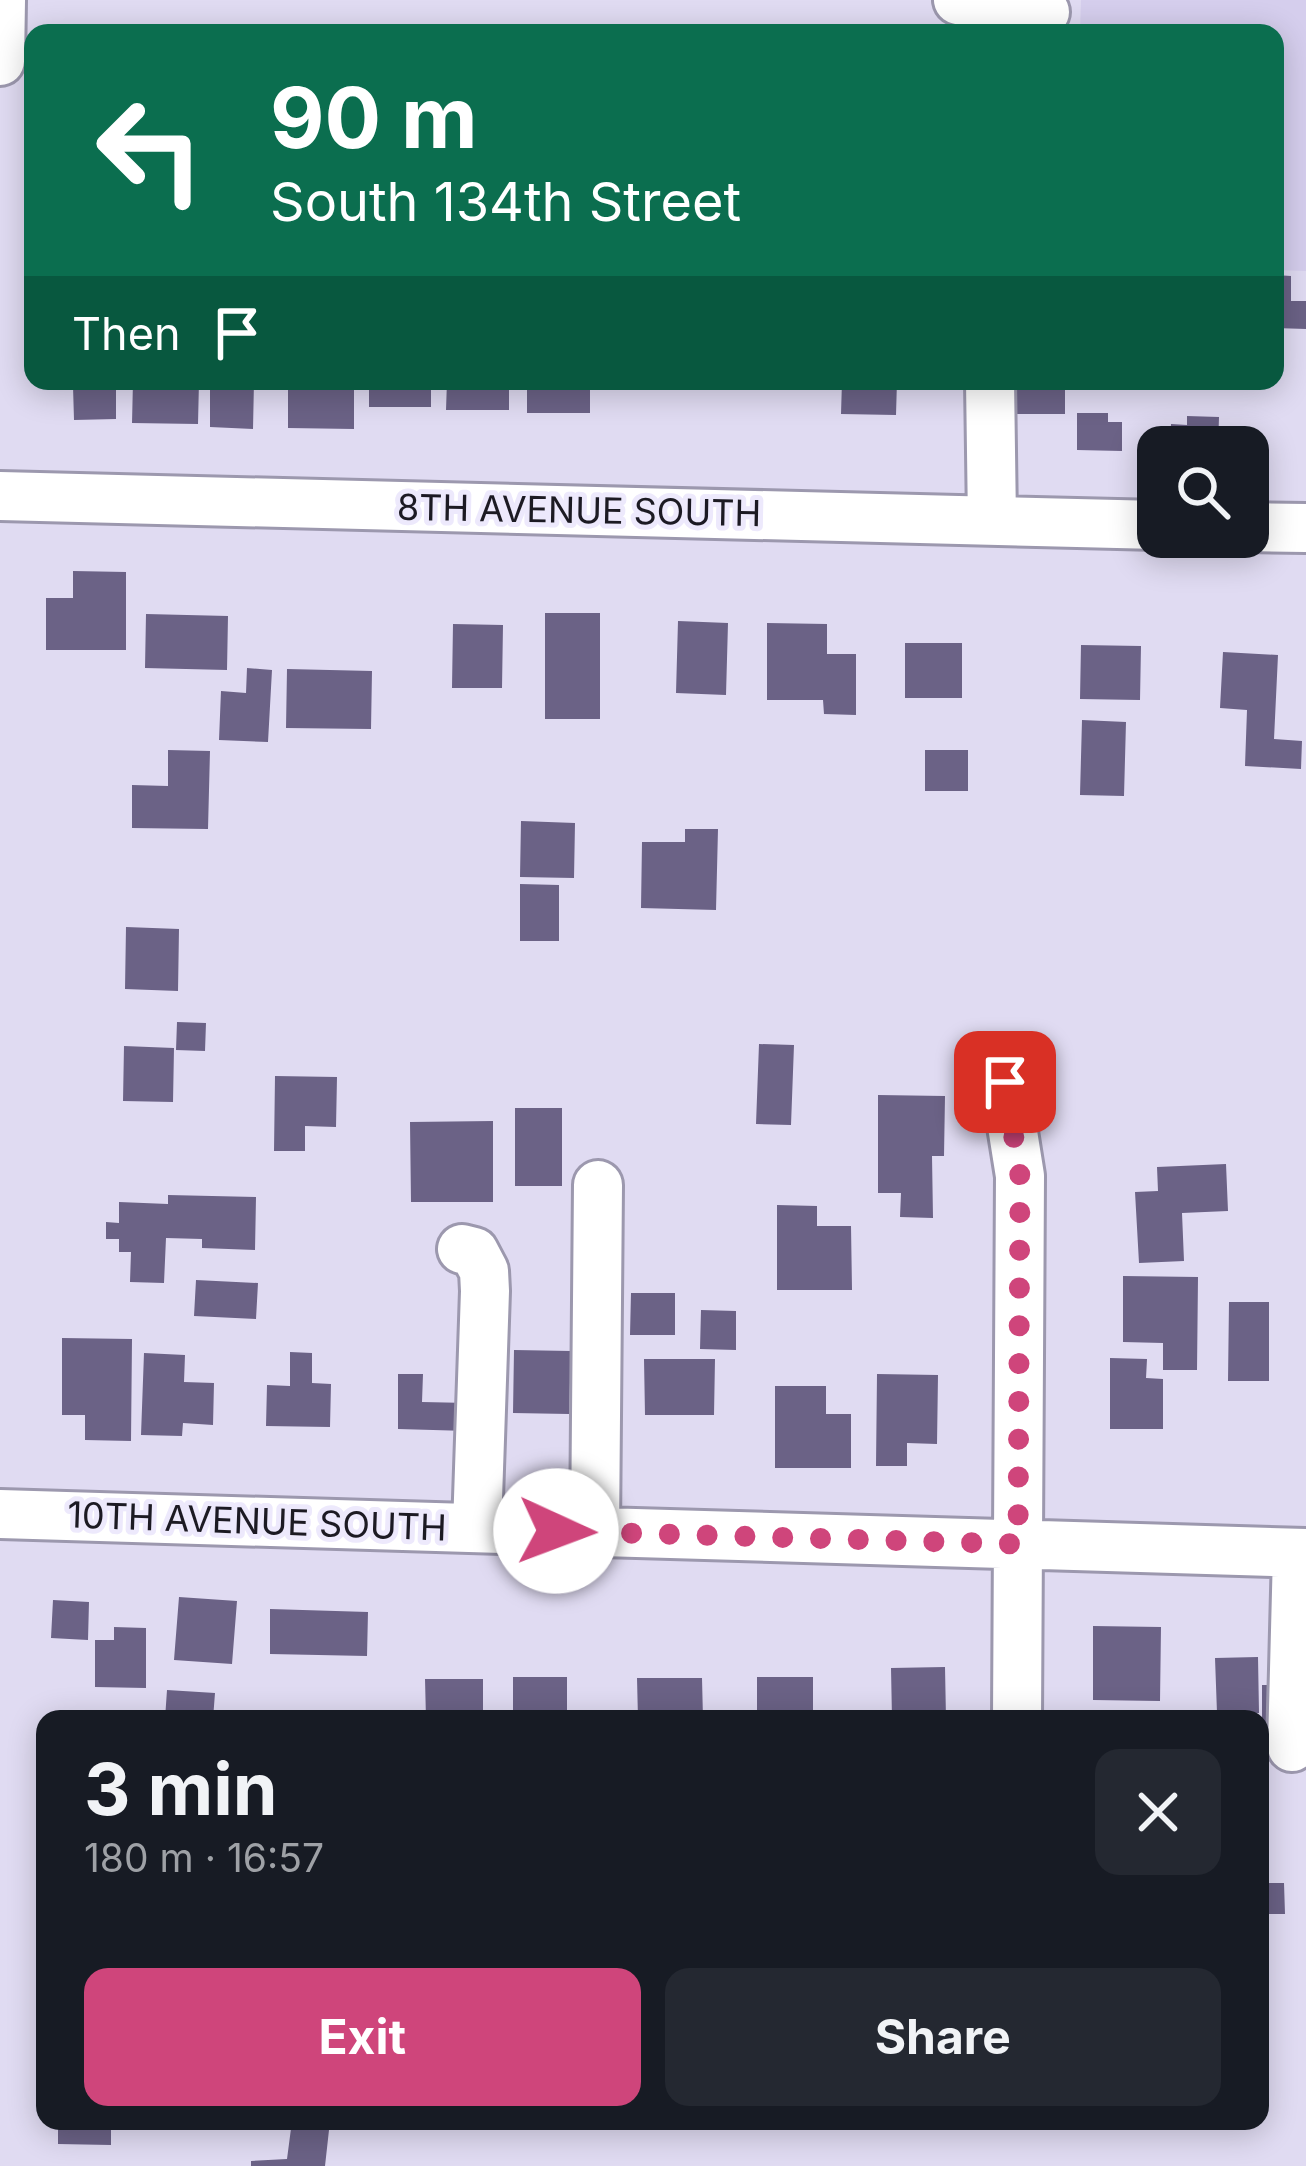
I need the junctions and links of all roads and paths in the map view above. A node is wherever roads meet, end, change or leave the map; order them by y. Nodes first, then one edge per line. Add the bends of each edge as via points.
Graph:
1 (2, 0) edge
2 (958, 0) edge
3 (1045, 12) dead end
4 (0, 61) edge
5 (991, 390) edge
6 (0, 496) edge
7 (992, 520) junction
8 (1137, 524) edge
9 (1269, 527) edge
10 (1306, 528) edge
11 (1005, 1082) dead end
12 (598, 1185) dead end
13 (462, 1249) dead end
14 (0, 1514) edge
15 (476, 1528) junction
16 (595, 1532) junction
17 (1018, 1544) junction
18 (1302, 1553) edge
19 (1018, 1710) edge
20 (1292, 1747) dead end

1 - 4 street
2 - 3 street
5 - 7 street
6 - 7 street, 8TH AVENUE SOUTH
7 - 8 street, 8TH AVENUE SOUTH
9 - 10 street
11 - 17 street via 1020,1176
12 - 16 street
13 - 15 street via 474,1252 484,1270
14 - 15 street, 10TH AVENUE SOUTH
15 - 16 street, 10TH AVENUE SOUTH
16 - 17 street, 10TH AVENUE SOUTH
17 - 18 street, 10TH AVENUE SOUTH
17 - 19 street
18 - 20 street

